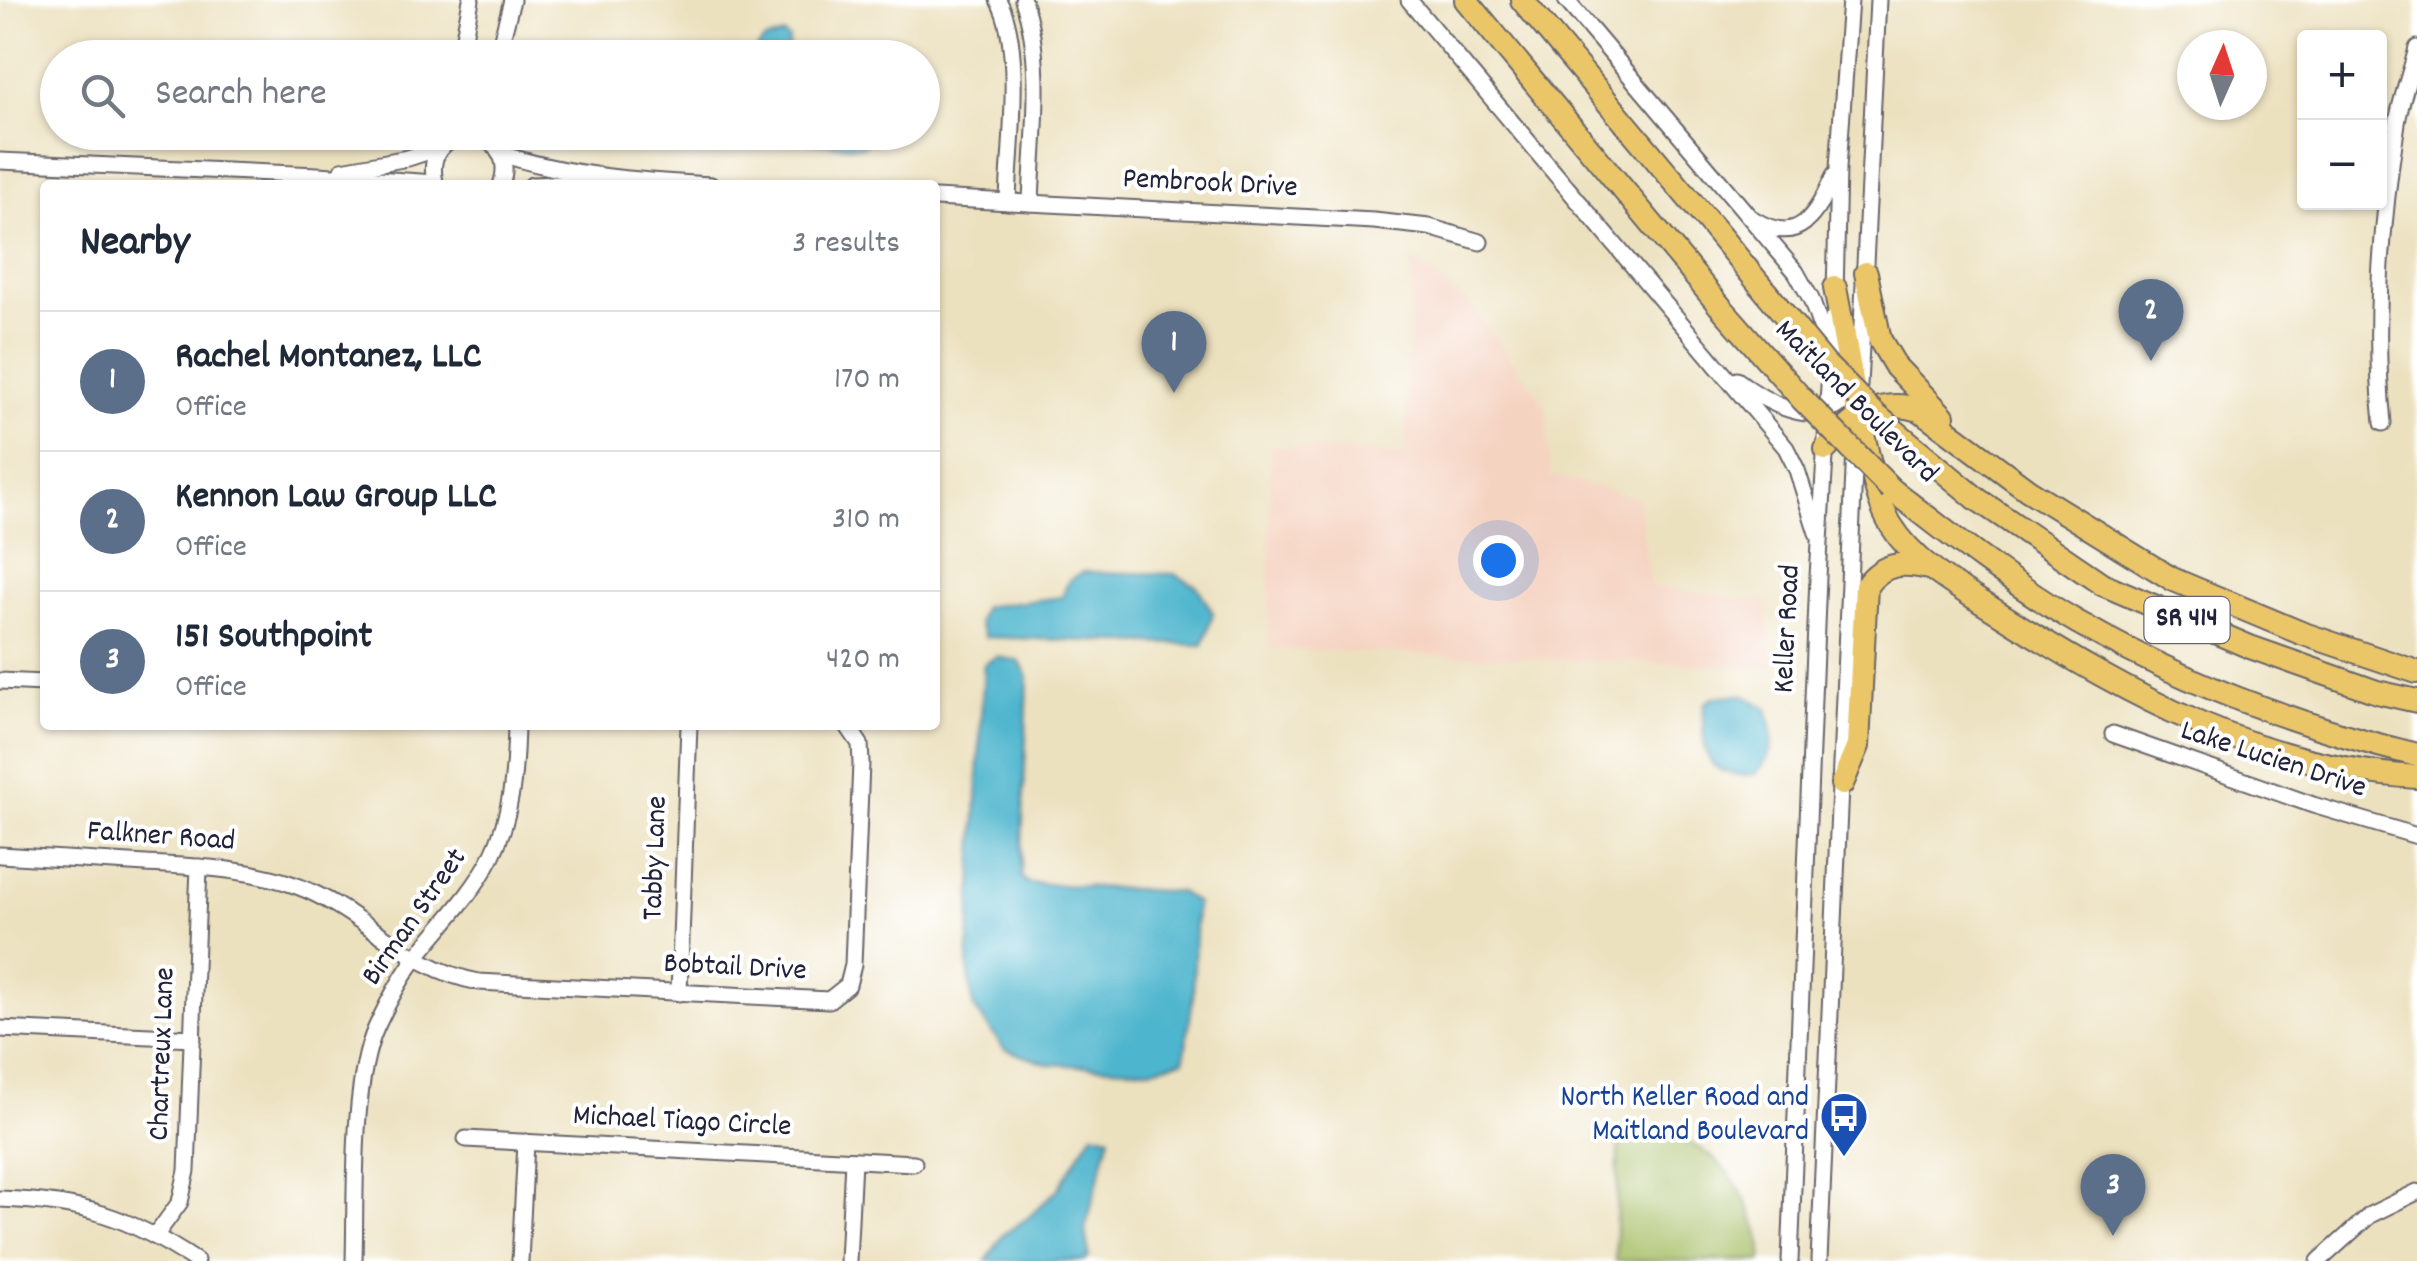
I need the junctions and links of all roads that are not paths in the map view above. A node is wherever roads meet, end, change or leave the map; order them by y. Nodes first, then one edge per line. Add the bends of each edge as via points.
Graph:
1 (472, 0) edge
2 (512, 0) edge
3 (998, 0) edge
4 (1023, 0) edge
5 (1408, 0) edge
6 (1466, 0) edge
7 (1526, 0) edge
8 (1566, 0) edge
9 (1850, 0) edge
10 (1878, 0) edge
11 (464, 40) edge
12 (502, 40) edge
13 (2417, 48) edge
14 (426, 150) edge
15 (442, 150) edge
16 (499, 152) joint
17 (0, 161) edge
18 (1838, 168) junction
19 (318, 174) junction
20 (389, 180) edge
21 (436, 180) edge
22 (502, 180) edge
23 (634, 180) edge
24 (940, 198) edge
25 (1008, 202) junction
26 (1031, 203) junction
27 (1747, 215) junction
28 (1480, 242) dead end
29 (1866, 273) junction
30 (1835, 288) junction
31 (1705, 350) junction
32 (1831, 360) junction
33 (1853, 400) junction
34 (1828, 411) junction
35 (2383, 424) dead end
36 (1961, 438) junction
37 (1826, 449) junction
38 (1820, 544) junction
39 (1934, 570) junction
40 (2417, 672) edge
41 (0, 681) edge
42 (40, 683) edge
43 (2417, 701) edge
44 (516, 730) edge
45 (690, 730) edge
46 (850, 730) edge
47 (2113, 734) dead end
48 (2417, 755) edge
49 (2417, 776) edge
50 (1842, 784) junction
51 (1808, 809) junction
52 (1840, 822) junction
53 (1808, 832) junction
54 (2417, 836) edge
55 (0, 855) edge
56 (199, 867) junction
57 (414, 959) junction
58 (679, 993) junction
59 (0, 1029) edge
60 (192, 1038) junction
61 (1796, 1112) junction
62 (1825, 1113) junction
63 (466, 1139) dead end
64 (526, 1142) junction
65 (853, 1160) junction
66 (914, 1163) dead end
67 (2417, 1192) edge
68 (0, 1199) edge
69 (156, 1235) junction
70 (196, 1261) edge
71 (354, 1261) edge
72 (520, 1261) edge
73 (848, 1261) edge
74 (1790, 1261) edge
75 (1818, 1261) edge
76 (2319, 1261) edge

1 - 11 street
2 - 12 street
3 - 25 street via 1012,50
4 - 26 street via 1035,70
5 - 31 street
6 - 48 highway, Maitland Boulevard / SR 414, bridge via 1720,304 1891,489 2076,621 2175,672 2283,717
7 - 43 highway, Maitland Boulevard / SR 414, bridge via 1825,364 1977,499 2102,584 2250,647
8 - 27 street
9 - 18 street, Keller Road
10 - 29 street, Keller Road
13 - 35 street via 2388,196
14 - 19 street
15 - 21 street
16 - 22 street
16 - 23 street
17 - 19 street
18 - 27 street via 1803,226 1774,228
18 - 30 street, Keller Road
19 - 20 street
24 - 25 street, Pembrook Drive
25 - 26 street, Pembrook Drive
26 - 28 street, Pembrook Drive via 1374,221
27 - 32 street via 1796,272
29 - 33 street, Keller Road
29 - 36 highway via 1880,340
30 - 32 street, Keller Road
30 - 33 highway
31 - 34 street via 1777,407
31 - 38 street via 1786,448
32 - 33 street
32 - 34 street, Keller Road
33 - 34 street
33 - 36 highway via 1920,410
33 - 37 highway
33 - 39 highway via 1890,524
33 - 50 street, Keller Road
34 - 37 street, Keller Road
36 - 40 highway via 2028,490 2172,579 2300,633
37 - 38 street, Keller Road
38 - 51 street, Keller Road
39 - 49 highway via 2156,706 2255,747
39 - 50 highway via 1900,564 1875,574 1866,586 1858,746
41 - 42 street
44 - 57 street, Birman Street via 514,783 492,857
45 - 58 street, Tabby Lane
46 - 58 street, Bobtail Drive via 861,763 848,985 829,1000
47 - 54 street, Lake Lucien Drive
50 - 52 street, Keller Road
51 - 52 street
51 - 53 street, Keller Road
52 - 53 street
52 - 62 street, Keller Road
53 - 61 street, Keller Road
55 - 56 street, Falkner Road
56 - 57 street, Falkner Road via 232,868 299,887
56 - 60 street, Chartreux Lane
57 - 58 street, Bobtail Drive via 479,982
57 - 71 street, Birman Street via 375,1028 363,1067
59 - 60 street
60 - 69 street, Chartreux Lane via 187,1171 180,1202
61 - 62 street
61 - 74 street, Keller Road
62 - 75 street, Keller Road
63 - 64 street, Michael Tiago Circle
64 - 65 street, Michael Tiago Circle
64 - 72 street
65 - 66 street, Michael Tiago Circle
65 - 73 street
67 - 76 street via 2370,1214
68 - 69 street via 79,1206
69 - 70 street

